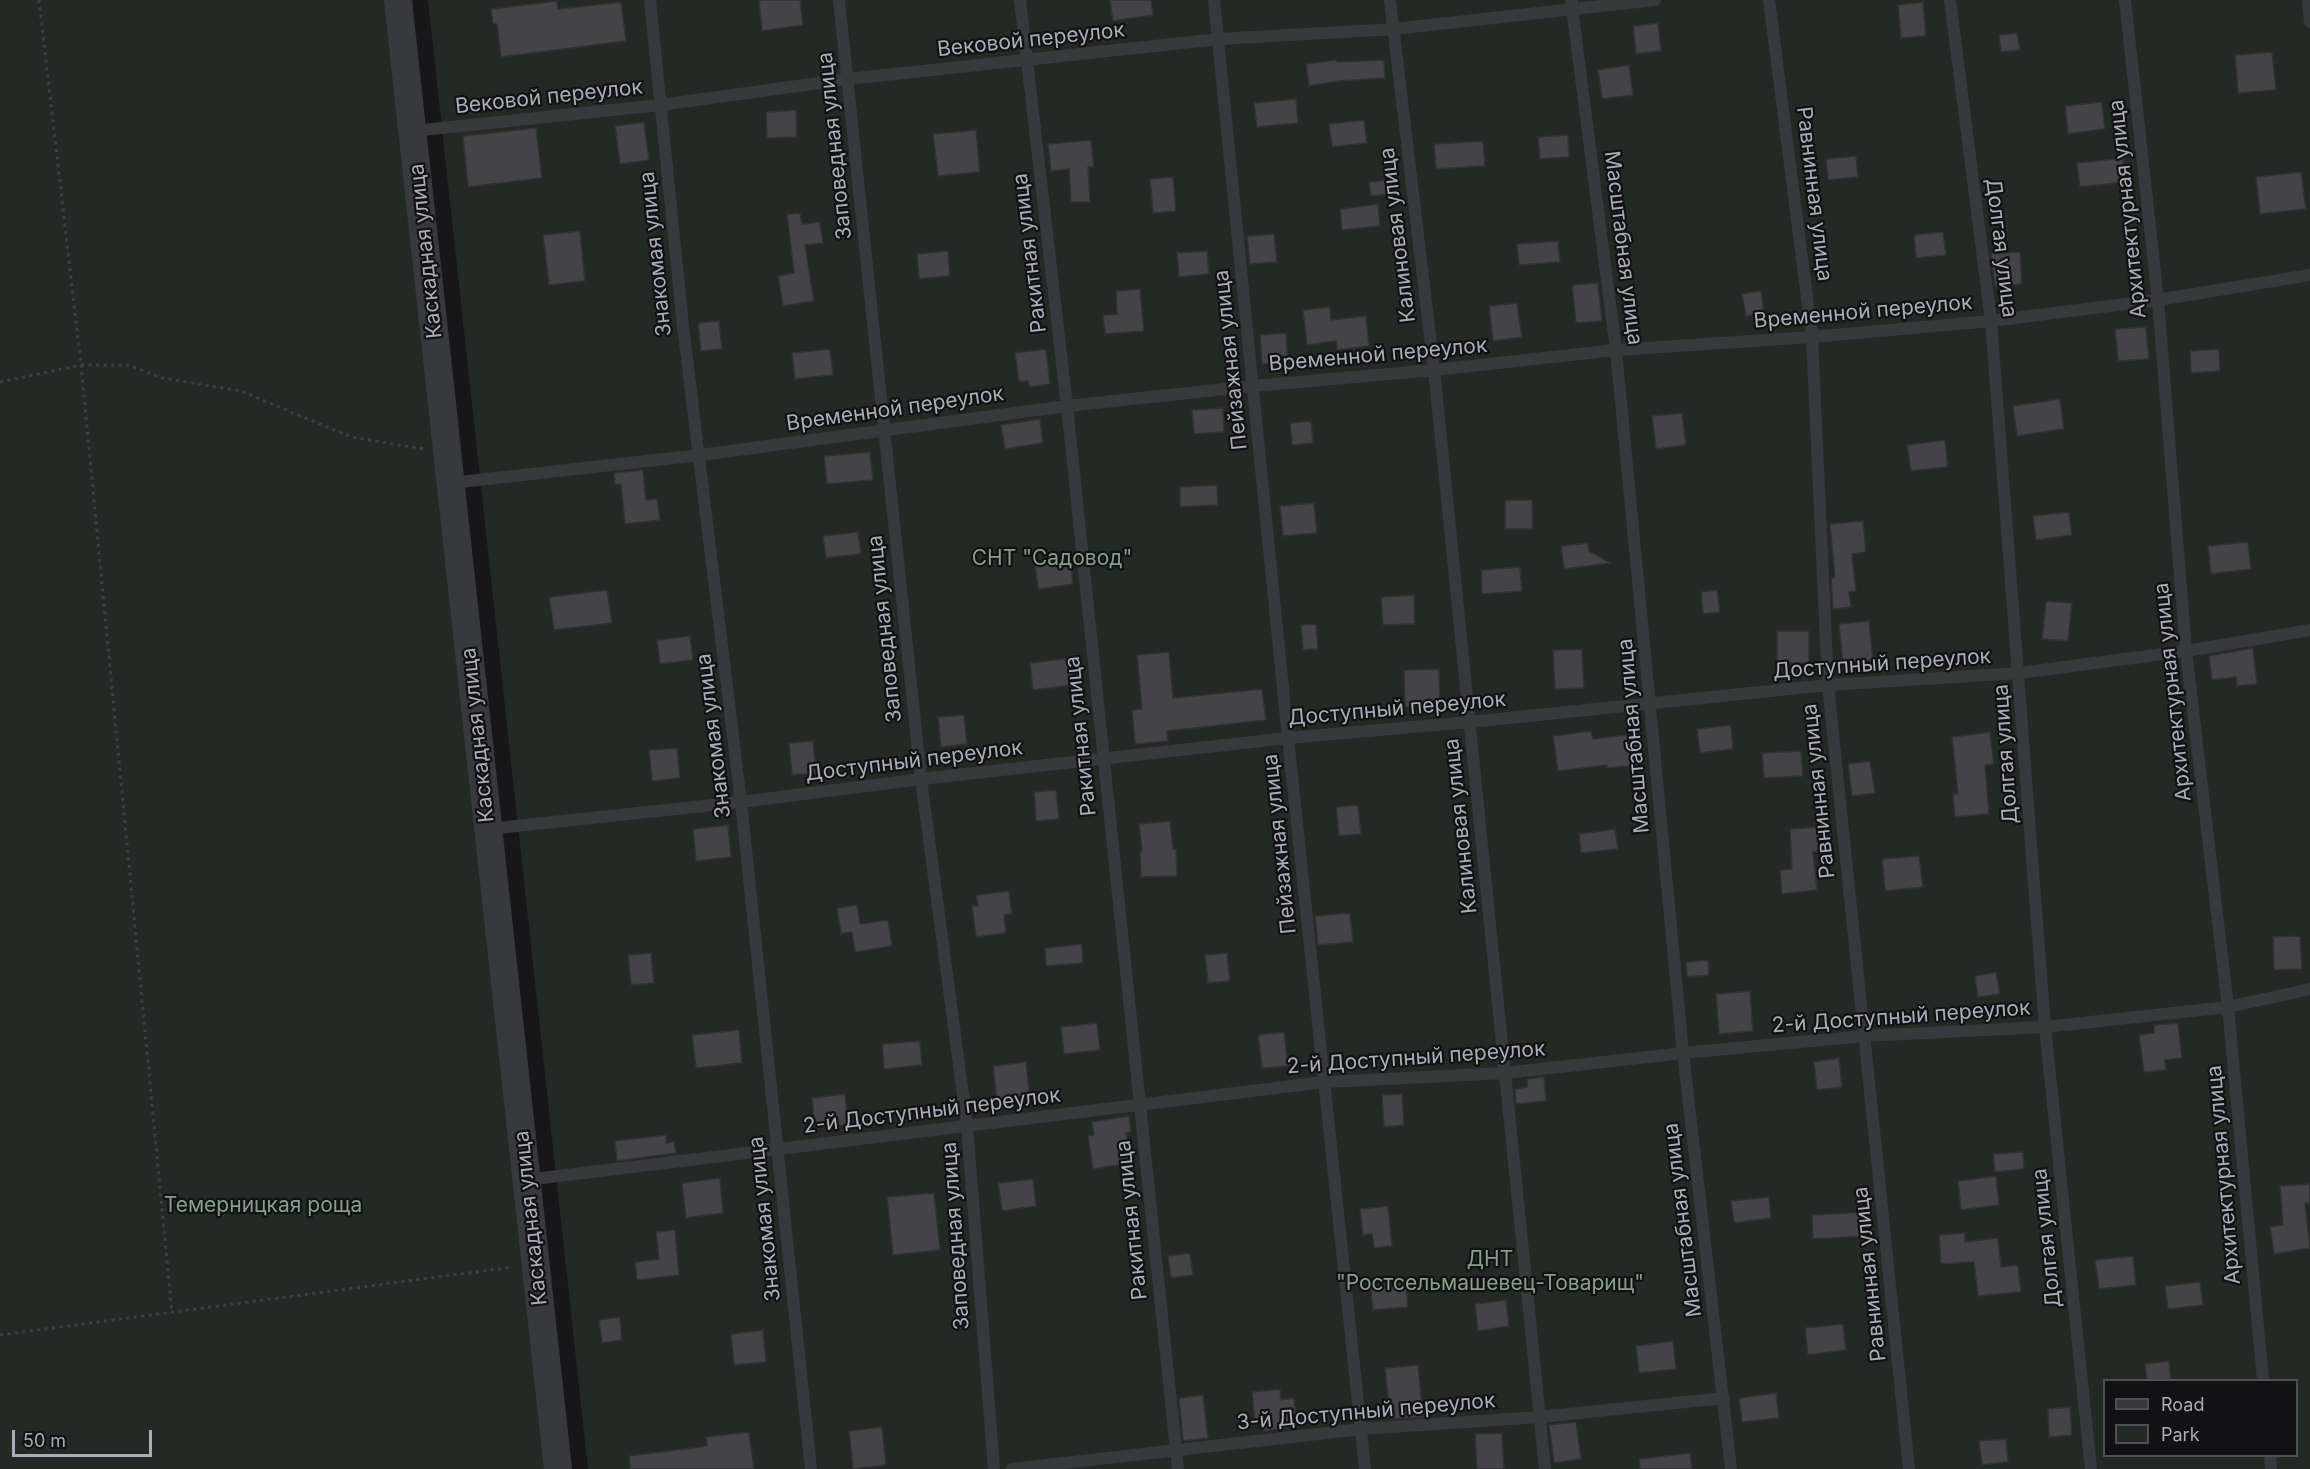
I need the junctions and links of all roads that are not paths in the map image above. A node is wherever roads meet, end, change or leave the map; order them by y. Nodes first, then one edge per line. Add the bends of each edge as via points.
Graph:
1 (398, 0) edge
2 (650, 0) edge
3 (839, 0) edge
4 (1020, 0) edge
5 (1214, 0) edge
6 (1390, 0) edge
7 (1655, 0) edge
8 (1769, 0) edge
9 (1950, 0) edge
10 (2124, 0) edge
11 (2308, 0) edge
12 (1571, 4) edge
13 (2310, 22) edge
14 (1394, 28) junction
15 (1219, 39) junction
16 (1026, 61) junction
17 (848, 79) junction
18 (660, 105) junction
19 (413, 131) junction
20 (2310, 275) edge
21 (2158, 300) junction
22 (1991, 321) junction
23 (1812, 337) junction
24 (1616, 350) junction
25 (1434, 370) junction
26 (1253, 386) junction
27 (1067, 406) junction
28 (884, 430) junction
29 (700, 454) junction
30 (451, 483) junction
31 (2310, 630) edge
32 (2186, 651) junction
33 (2019, 673) junction
34 (1828, 685) junction
35 (1650, 703) junction
36 (1470, 722) junction
37 (1288, 738) junction
38 (1103, 759) junction
39 (921, 779) junction
40 (741, 802) junction
41 (488, 829) junction
42 (2310, 989) edge
43 (2228, 1007) junction
44 (2045, 1027) junction
45 (1864, 1036) junction
46 (1683, 1053) junction
47 (1506, 1073) junction
48 (1325, 1082) junction
49 (1140, 1105) junction
50 (967, 1125) junction
51 (777, 1151) junction
52 (526, 1180) junction
53 (2263, 1379) edge
54 (1724, 1398) junction
55 (1540, 1417) junction
56 (1361, 1429) junction
57 (1176, 1450) junction
58 (558, 1469) edge
59 (811, 1469) edge
60 (994, 1469) edge
61 (1012, 1469) edge
62 (1178, 1469) edge
63 (1365, 1469) edge
64 (1545, 1469) edge
65 (1731, 1469) edge
66 (1910, 1469) edge
67 (2091, 1469) edge

1 - 19 street, Каскадная улица
2 - 18 lane, Знакомая улица
3 - 17 lane, Заповедная улица
4 - 16 lane, Ракитная улица
5 - 15 lane, Пейзажная улица
6 - 14 lane, Калиновая улица
7 - 12 lane, Вековой переулок
8 - 23 lane, Равнинная улица
9 - 22 lane, Долгая улица
10 - 21 lane, Архитектурная улица
11 - 13 lane
12 - 14 lane, Вековой переулок
12 - 24 lane, Масштабная улица
14 - 15 lane, Вековой переулок
14 - 25 lane, Калиновая улица
15 - 16 lane, Вековой переулок
15 - 26 lane, Пейзажная улица
16 - 17 lane, Вековой переулок
16 - 27 lane, Ракитная улица
17 - 18 lane, Вековой переулок
17 - 28 lane, Заповедная улица
18 - 19 lane, Вековой переулок
18 - 29 lane, Знакомая улица
19 - 30 street, Каскадная улица
20 - 21 lane, Временной переулок
21 - 22 lane, Временной переулок
21 - 32 lane, Архитектурная улица
22 - 23 lane, Временной переулок
22 - 33 lane, Долгая улица
23 - 24 lane, Временной переулок
23 - 34 lane, Равнинная улица
24 - 25 lane, Временной переулок
24 - 35 lane, Масштабная улица
25 - 26 lane, Временной переулок
25 - 36 lane, Калиновая улица
26 - 27 lane, Временной переулок
26 - 37 lane, Пейзажная улица
27 - 28 lane, Временной переулок
27 - 38 lane, Ракитная улица
28 - 29 lane, Временной переулок
28 - 39 lane, Заповедная улица
29 - 30 lane, Временной переулок
29 - 40 lane, Знакомая улица
30 - 41 street, Каскадная улица
31 - 32 lane, Доступный переулок
32 - 33 lane, Доступный переулок
32 - 43 lane, Архитектурная улица
33 - 34 lane, Доступный переулок
33 - 44 lane, Долгая улица
34 - 35 lane, Доступный переулок
34 - 45 lane, Равнинная улица
35 - 36 lane, Доступный переулок
35 - 46 lane, Масштабная улица
36 - 37 lane, Доступный переулок
36 - 47 lane, Калиновая улица
37 - 38 lane, Доступный переулок
37 - 48 lane, Пейзажная улица
38 - 39 lane, Доступный переулок
38 - 49 lane, Ракитная улица
39 - 40 lane, Доступный переулок
39 - 50 lane, Заповедная улица
40 - 41 lane, Доступный переулок
40 - 51 lane, Знакомая улица
41 - 52 street, Каскадная улица
42 - 43 lane, 2-й Доступный переулок
43 - 44 lane, 2-й Доступный переулок
43 - 53 lane, Архитектурная улица
44 - 45 lane, 2-й Доступный переулок
44 - 67 lane, Долгая улица
45 - 46 lane, 2-й Доступный переулок
45 - 66 lane, Равнинная улица
46 - 47 lane, 2-й Доступный переулок
46 - 54 lane, Масштабная улица
47 - 48 lane, 2-й Доступный переулок
47 - 55 lane, Калиновая улица
48 - 49 lane, 2-й Доступный переулок
48 - 56 lane, Пейзажная улица
49 - 50 lane, 2-й Доступный переулок
49 - 57 lane, Ракитная улица
50 - 51 lane, 2-й Доступный переулок
50 - 60 lane, Заповедная улица
51 - 52 lane, 2-й Доступный переулок
51 - 59 lane, Знакомая улица
52 - 58 street, Каскадная улица
54 - 55 lane, 3-й Доступный переулок
54 - 65 lane, Масштабная улица
55 - 56 lane, 3-й Доступный переулок
55 - 64 lane, Калиновая улица
56 - 57 lane, 3-й Доступный переулок
56 - 63 lane, Пейзажная улица
57 - 61 lane, 3-й Доступный переулок
57 - 62 lane, Ракитная улица

